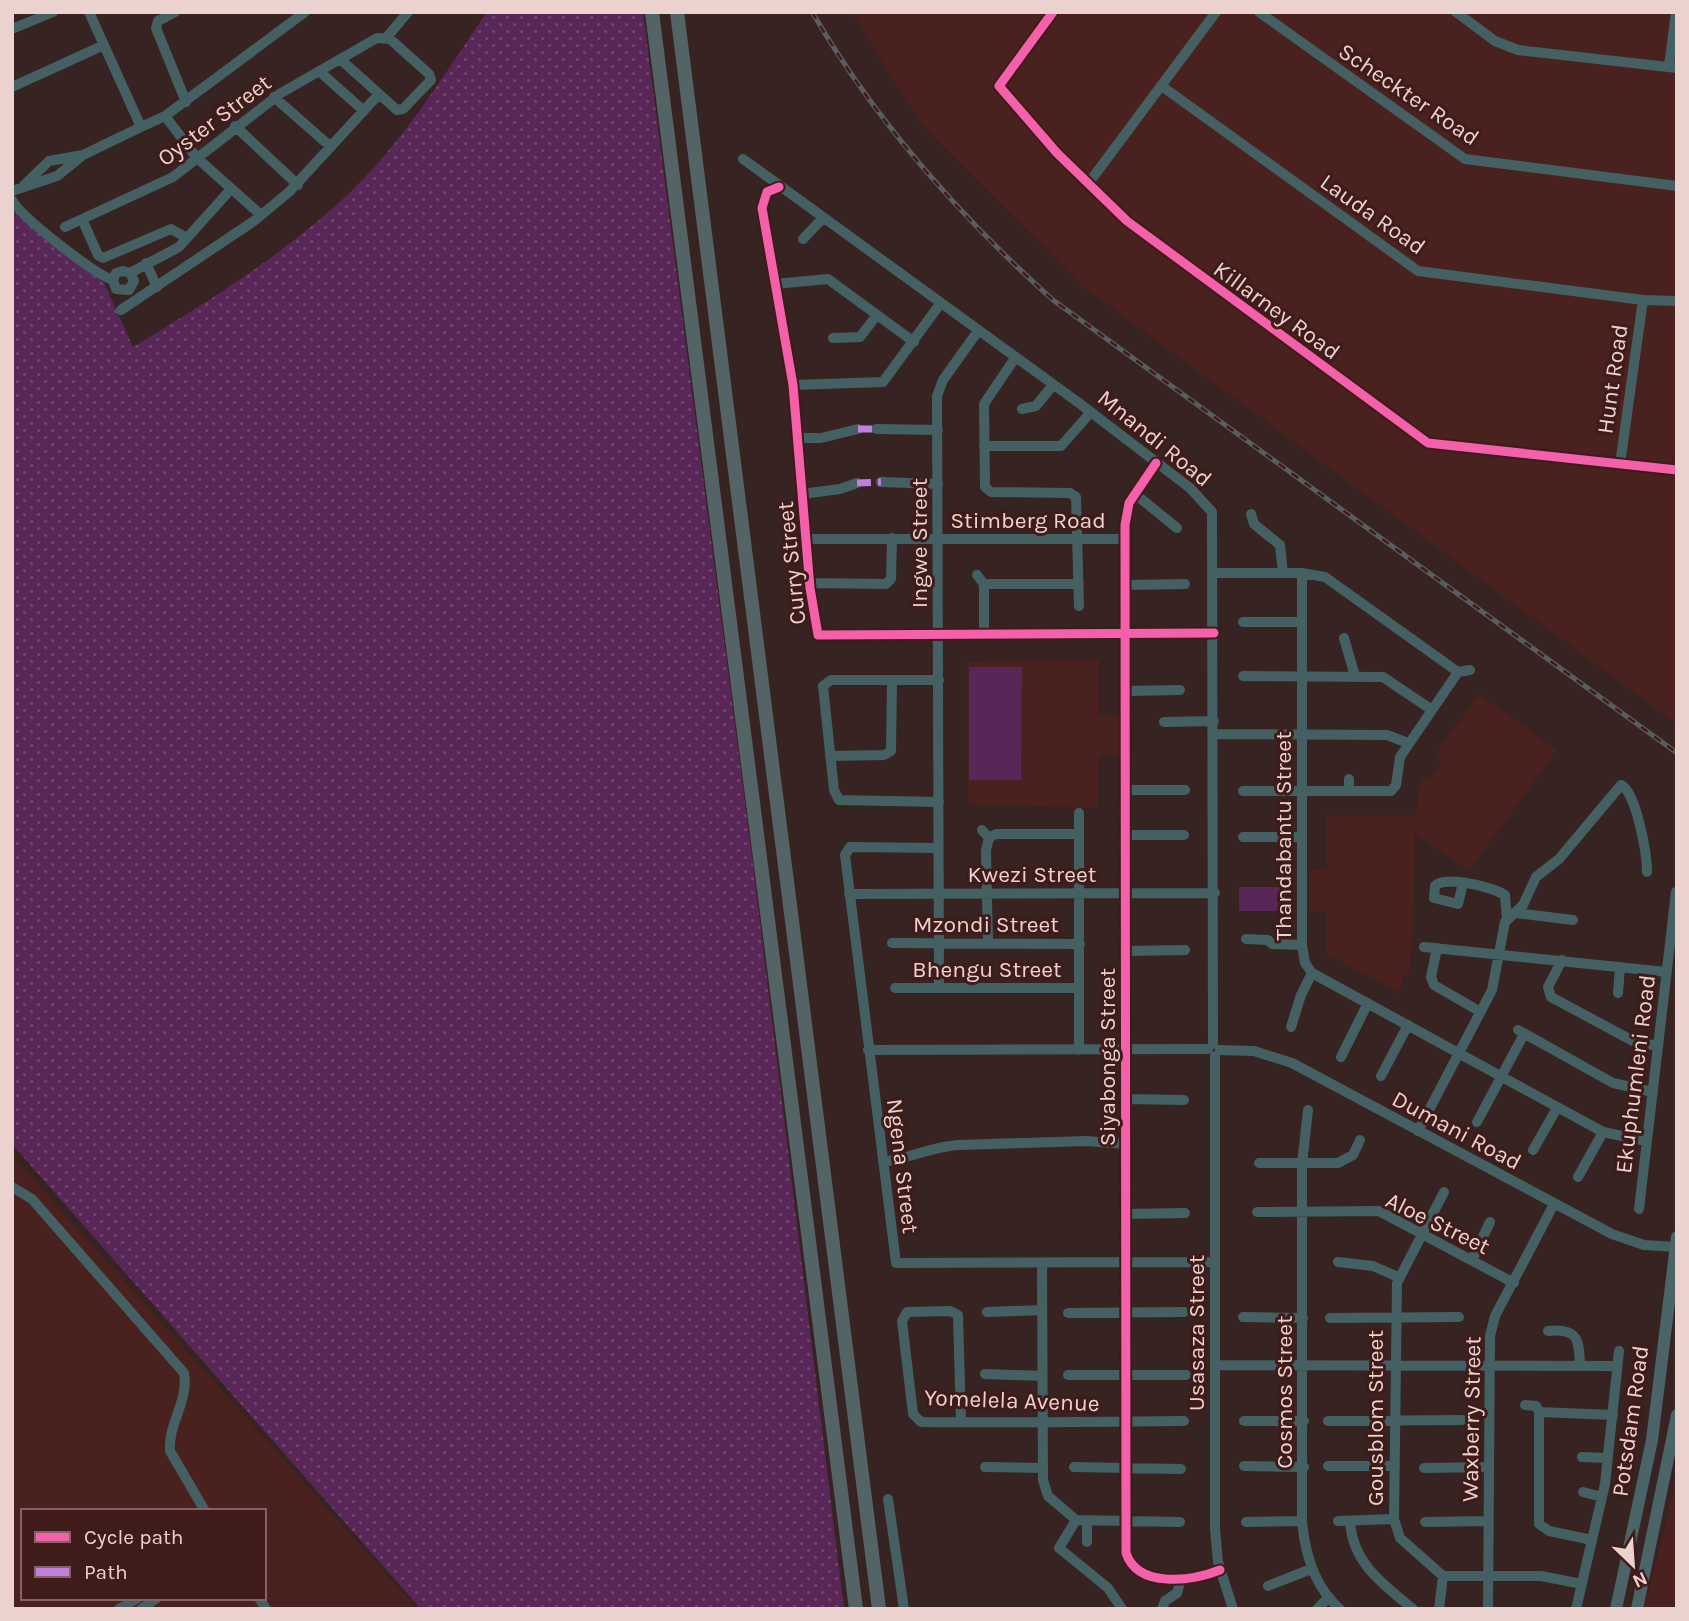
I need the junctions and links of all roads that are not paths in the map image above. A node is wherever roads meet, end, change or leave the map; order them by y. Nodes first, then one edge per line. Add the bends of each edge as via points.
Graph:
1 (53, 12) edge
2 (89, 12) edge
3 (175, 12) edge
4 (304, 12) edge
5 (408, 12) edge
6 (652, 12) edge
7 (677, 12) edge
8 (1053, 12) edge
9 (1216, 12) edge
10 (1259, 12) edge
11 (1456, 12) edge
12 (1676, 12) edge
13 (35, 15) edge
14 (12, 29) edge
15 (385, 37) junction
16 (104, 45) junction
17 (340, 60) junction
18 (1673, 67) edge
19 (319, 71) junction
20 (12, 87) edge
21 (1163, 87) junction
22 (379, 94) junction
23 (274, 97) junction
24 (187, 102) junction
25 (364, 111) junction
26 (165, 116) junction
27 (235, 126) junction
28 (141, 127) junction
29 (331, 148) junction
30 (83, 155) junction
31 (197, 158) junction
32 (743, 159) dead end
33 (298, 184) junction
34 (1088, 184) junction
35 (23, 186) junction
36 (1677, 186) edge
37 (779, 187) junction
38 (231, 189) junction
39 (12, 191) edge
40 (12, 200) edge
41 (261, 215) junction
42 (82, 219) junction
43 (822, 219) junction
44 (65, 227) dead end
45 (187, 238) junction
46 (803, 239) dead end
47 (146, 263) junction
48 (130, 273) junction
49 (113, 280) junction
50 (775, 284) junction
51 (157, 287) junction
52 (1643, 300) junction
53 (1677, 301) edge
54 (940, 304) junction
55 (121, 310) dead end
56 (877, 315) junction
57 (978, 331) junction
58 (834, 338) dead end
59 (914, 342) junction
60 (1015, 358) junction
61 (793, 385) junction
62 (1053, 385) junction
63 (1023, 409) dead end
64 (1091, 412) junction
65 (858, 429) dead end
66 (876, 429) dead end
67 (938, 430) junction
68 (798, 438) junction
69 (984, 446) junction
70 (1156, 463) junction
71 (1620, 464) junction
72 (1677, 470) edge
73 (881, 482) dead end
74 (857, 483) dead end
75 (938, 484) junction
76 (802, 494) junction
77 (1135, 494) junction
78 (1251, 514) dead end
79 (1178, 528) dead end
80 (892, 538) junction
81 (1079, 538) junction
82 (806, 539) junction
83 (937, 539) junction
84 (1125, 539) junction
85 (1214, 573) junction
86 (1283, 573) junction
87 (1302, 573) junction
88 (809, 583) junction
89 (1079, 584) junction
90 (1185, 584) dead end
91 (1126, 585) junction
92 (1079, 606) dead end
93 (1243, 622) dead end
94 (1302, 622) junction
95 (1126, 633) junction
96 (1214, 633) junction
97 (939, 634) junction
98 (984, 634) junction
99 (1344, 638) dead end
100 (1470, 670) dead end
101 (1458, 672) junction
102 (1243, 676) dead end
103 (1355, 676) junction
104 (1301, 677) junction
105 (892, 680) junction
106 (939, 680) junction
107 (1180, 690) dead end
108 (1126, 691) junction
109 (1432, 710) junction
110 (1214, 721) junction
111 (1164, 722) dead end
112 (1214, 734) junction
113 (1301, 735) junction
114 (1408, 743) junction
115 (830, 756) junction
116 (1349, 779) dead end
117 (1126, 790) junction
118 (1185, 790) dead end
119 (1243, 791) dead end
120 (1302, 791) junction
121 (1349, 791) junction
122 (939, 802) junction
123 (1079, 813) dead end
124 (1033, 834) junction
125 (1079, 834) junction
126 (1126, 835) junction
127 (1184, 835) dead end
128 (1243, 837) dead end
129 (1302, 837) junction
130 (1032, 846) dead end
131 (938, 848) junction
132 (1647, 872) dead end
133 (1463, 883) dead end
134 (1676, 892) edge
135 (987, 893) junction
136 (1080, 893) junction
137 (1215, 893) junction
138 (849, 894) junction
139 (939, 894) junction
140 (1125, 894) junction
141 (1509, 919) junction
142 (1573, 920) dead end
143 (1246, 939) dead end
144 (938, 942) junction
145 (988, 942) junction
146 (892, 943) dead end
147 (1080, 944) junction
148 (1303, 944) junction
149 (1424, 947) dead end
150 (1437, 948) junction
151 (1185, 950) dead end
152 (1126, 951) junction
153 (1501, 956) junction
154 (1562, 960) junction
155 (1620, 967) junction
156 (1666, 972) junction
157 (1312, 973) junction
158 (895, 988) dead end
159 (939, 988) junction
160 (1078, 988) junction
161 (1618, 993) dead end
162 (1368, 1003) junction
163 (1479, 1012) junction
164 (1408, 1025) junction
165 (1291, 1027) dead end
166 (1657, 1046) junction
167 (1079, 1050) junction
168 (1127, 1050) junction
169 (1214, 1050) junction
170 (868, 1051) junction
171 (1459, 1052) junction
172 (1341, 1057) dead end
173 (1501, 1075) junction
174 (1381, 1076) dead end
175 (1653, 1092) junction
176 (1127, 1100) junction
177 (1184, 1100) dead end
178 (1557, 1108) junction
179 (1308, 1110) dead end
180 (1477, 1122) dead end
181 (1418, 1131) junction
182 (1603, 1132) junction
183 (1360, 1140) dead end
184 (1646, 1141) junction
185 (1127, 1144) junction
186 (1533, 1150) dead end
187 (883, 1162) junction
188 (1259, 1163) dead end
189 (1302, 1164) junction
190 (1578, 1177) dead end
191 (12, 1187) edge
192 (1444, 1192) dead end
193 (1554, 1204) junction
194 (1639, 1209) dead end
195 (1303, 1210) junction
196 (1257, 1212) dead end
197 (1185, 1213) dead end
198 (1126, 1214) junction
199 (1490, 1222) dead end
200 (1422, 1233) junction
201 (1676, 1244) edge
202 (1472, 1260) junction
203 (1215, 1262) junction
204 (1338, 1262) dead end
205 (1042, 1263) junction
206 (1126, 1263) junction
207 (1398, 1277) junction
208 (1514, 1283) junction
209 (1042, 1310) junction
210 (987, 1311) dead end
211 (1126, 1312) junction
212 (1184, 1312) dead end
213 (1068, 1313) dead end
214 (1243, 1317) dead end
215 (1459, 1317) dead end
216 (1303, 1318) junction
217 (1330, 1318) dead end
218 (1395, 1318) junction
219 (1548, 1331) dead end
220 (1619, 1351) dead end
221 (1216, 1364) junction
222 (1304, 1364) junction
223 (1580, 1365) junction
224 (1489, 1366) junction
225 (1617, 1366) junction
226 (1395, 1367) junction
227 (985, 1374) dead end
228 (1068, 1375) dead end
229 (1126, 1375) junction
230 (1186, 1375) dead end
231 (1042, 1376) junction
232 (1525, 1405) dead end
233 (1539, 1412) junction
234 (1613, 1415) junction
235 (1677, 1415) edge
236 (1462, 1420) dead end
237 (1184, 1421) dead end
238 (1244, 1421) dead end
239 (1304, 1421) junction
240 (1328, 1421) dead end
241 (1395, 1421) junction
242 (961, 1422) junction
243 (1042, 1422) junction
244 (1126, 1422) junction
245 (1582, 1457) dead end
246 (1607, 1458) junction
247 (1244, 1466) dead end
248 (1328, 1466) dead end
249 (1395, 1466) junction
250 (985, 1467) dead end
251 (1074, 1467) dead end
252 (1126, 1467) junction
253 (1304, 1467) junction
254 (1489, 1467) junction
255 (1043, 1468) junction
256 (1424, 1468) dead end
257 (1181, 1469) dead end
258 (1583, 1492) dead end
259 (1602, 1497) junction
260 (888, 1499) dead end
261 (204, 1509) edge
262 (1394, 1519) junction
263 (1082, 1521) junction
264 (1302, 1521) junction
265 (1338, 1521) dead end
266 (1350, 1521) junction
267 (1489, 1521) junction
268 (1126, 1522) junction
269 (1180, 1522) dead end
270 (1245, 1522) dead end
271 (1425, 1522) dead end
272 (1592, 1540) junction
273 (1087, 1542) dead end
274 (1311, 1569) junction
275 (1220, 1570) junction
276 (1443, 1576) junction
277 (1489, 1576) junction
278 (1181, 1578) junction
279 (1582, 1584) junction
280 (1268, 1586) dead end
281 (1329, 1597) junction
282 (135, 1600) edge
283 (119, 1609) edge
284 (856, 1609) edge
285 (879, 1609) edge
286 (904, 1609) edge
287 (1122, 1609) edge
288 (1162, 1609) edge
289 (1233, 1609) edge
290 (1317, 1609) edge
291 (1340, 1609) edge
292 (1413, 1609) edge
293 (1439, 1609) edge
294 (1488, 1609) edge
295 (1576, 1609) edge
296 (1616, 1609) edge
297 (1637, 1609) edge

1 - 13 street
2 - 16 street
3 - 24 street via 158,21 156,32
4 - 24 street
5 - 15 street, Oyster Street
6 - 284 highway
7 - 285 highway
8 - 34 street, Killarney Road via 999,86
9 - 21 street
10 - 36 street, Scheckter Road via 1465,159
11 - 18 street via 1495,41 1518,50
12 - 18 street
13 - 14 street
15 - 17 street, Oyster Street
15 - 22 street via 431,80 401,111
16 - 20 street
16 - 28 street
17 - 19 street, Oyster Street
17 - 22 street
19 - 23 street, Oyster Street
19 - 25 street
21 - 34 street
21 - 52 street, Lauda Road via 1418,271
22 - 25 street
23 - 27 street, Oyster Street
23 - 29 street
24 - 26 street
25 - 29 street
26 - 28 street
26 - 31 street
27 - 31 street, Oyster Street
27 - 33 street
28 - 30 street
29 - 33 street
30 - 35 street via 67,171
30 - 35 street via 50,161
31 - 38 street
31 - 42 street, Oyster Street via 168,179
32 - 37 street, Mnandi Road
33 - 41 street
34 - 71 street, Killarney Road via 1150,241 1428,443
35 - 39 street
37 - 43 street, Mnandi Road
37 - 50 street, Curry Street via 767,192 762,208
38 - 41 street
38 - 45 street
40 - 49 street via 22,214
41 - 51 street
42 - 44 street, Oyster Street
42 - 45 street via 103,258 171,229
43 - 46 street
43 - 54 street, Mnandi Road
45 - 47 street
47 - 48 street
47 - 51 street
48 - 49 street via 119,271
48 - 49 street via 133,285 126,291 116,289
50 - 56 street via 828,279
50 - 61 street, Curry Street
51 - 55 street
52 - 53 street, Lauda Road
52 - 71 street, Hunt Road
54 - 57 street, Mnandi Road
54 - 59 street
56 - 58 street via 860,337
56 - 59 street
57 - 60 street, Mnandi Road
57 - 67 street, Ingwe Street via 940,386
59 - 61 street via 883,382
60 - 62 street, Mnandi Road
60 - 69 street via 985,401
61 - 68 street, Curry Street
62 - 63 street via 1039,404
62 - 64 street, Mnandi Road
64 - 69 street via 1061,446
64 - 70 street, Mnandi Road
65 - 68 street
66 - 67 street
67 - 75 street, Ingwe Street
68 - 76 street, Curry Street
69 - 81 street via 986,489 1074,494
70 - 77 street, Siyabonga Street
70 - 85 street, Mnandi Road via 1202,498 1212,512
71 - 72 street, Killarney Road
73 - 75 street
74 - 76 street
75 - 83 street, Ingwe Street
76 - 82 street, Curry Street
77 - 79 street
77 - 84 street, Siyabonga Street via 1126,513
78 - 86 street via 1254,524 1280,545
80 - 82 street, Stimberg Road
80 - 83 street, Stimberg Road
80 - 88 street via 891,579 886,584
81 - 83 street, Stimberg Road
81 - 84 street, Stimberg Road
81 - 89 street
82 - 88 street, Curry Street
83 - 97 street, Ingwe Street
84 - 91 street, Siyabonga Street
85 - 86 street
85 - 96 street, Mnandi Road
86 - 87 street
87 - 94 street, Thandabantu Street
87 - 101 street via 1331,581
88 - 97 street, Curry Street via 818,635
89 - 92 street
89 - 98 street via 980,579
90 - 91 street
91 - 95 street, Siyabonga Street
93 - 94 street
94 - 104 street, Thandabantu Street
95 - 96 street, Curry Street
95 - 98 street, Curry Street
95 - 108 street, Siyabonga Street
96 - 110 street, Mnandi Road
97 - 98 street, Curry Street
97 - 106 street, Ingwe Street
99 - 103 street
100 - 101 street
101 - 109 street
102 - 104 street
103 - 104 street
103 - 109 street via 1389,679
104 - 113 street, Thandabantu Street
105 - 106 street
105 - 115 street via 891,751
105 - 115 street via 824,683
106 - 122 street, Ingwe Street
107 - 108 street
108 - 117 street, Siyabonga Street
109 - 114 street
110 - 111 street
110 - 112 street, Mnandi Road
112 - 113 street
112 - 137 street, Mnandi Road
113 - 114 street via 1387,735
113 - 120 street, Thandabantu Street
114 - 121 street via 1391,791
115 - 122 street via 834,790 842,803
116 - 121 street
117 - 118 street
117 - 126 street, Siyabonga Street
119 - 120 street
120 - 121 street
120 - 129 street, Thandabantu Street
122 - 131 street, Ingwe Street
123 - 125 street
124 - 125 street
124 - 130 street
124 - 135 street via 985,834
125 - 136 street
126 - 127 street
126 - 140 street, Siyabonga Street
128 - 129 street
129 - 148 street, Thandabantu Street
131 - 138 street, Ngena Street via 850,847 845,860
131 - 139 street, Ingwe Street
132 - 141 street via 1639,824 1628,790 1622,785 1559,859 1537,875
133 - 141 street via 1503,894
134 - 156 street, Ekuphumleni Road
135 - 136 street, Kwezi Street
135 - 139 street, Kwezi Street
135 - 145 street
136 - 140 street, Kwezi Street
136 - 147 street
137 - 140 street, Kwezi Street
137 - 169 street, Mnandi Road
138 - 139 street, Kwezi Street
138 - 170 street, Ngena Street
139 - 144 street, Ingwe Street
140 - 152 street, Siyabonga Street
141 - 142 street
141 - 153 street
143 - 148 street
144 - 145 street, Mzondi Street
144 - 146 street, Mzondi Street
144 - 159 street, Ingwe Street
145 - 147 street, Mzondi Street
147 - 160 street
148 - 157 street, Thandabantu Street via 1305,963
149 - 150 street
150 - 153 street
150 - 163 street via 1431,977 1434,985
151 - 152 street
152 - 168 street, Siyabonga Street
153 - 154 street
153 - 163 street via 1492,990
154 - 155 street
154 - 166 street via 1548,987 1550,997 1633,1041
155 - 156 street
155 - 161 street
156 - 166 street, Ekuphumleni Road
157 - 162 street
157 - 165 street
158 - 159 street, Bhengu Street
159 - 160 street, Bhengu Street
160 - 167 street
162 - 164 street
162 - 172 street
163 - 171 street
164 - 171 street
164 - 174 street
166 - 175 street, Ekuphumleni Road
167 - 168 street, Dumani Road
167 - 170 street, Dumani Road
168 - 169 street, Dumani Road
168 - 176 street, Siyabonga Street
169 - 181 street, Dumani Road via 1254,1051 1292,1063
169 - 203 street, Usasaza Street
170 - 187 street, Ngena Street
171 - 173 street
171 - 181 street
173 - 175 street via 1521,1032 1614,1083
173 - 178 street
173 - 180 street
175 - 184 street, Ekuphumleni Road
176 - 177 street
176 - 185 street, Siyabonga Street
178 - 182 street
178 - 186 street
179 - 189 street, Cosmos Street
181 - 193 street, Dumani Road
182 - 184 street
182 - 190 street
183 - 189 street via 1353,1155 1344,1161
184 - 194 street, Ekuphumleni Road
185 - 187 street via 958,1145
185 - 198 street, Siyabonga Street
187 - 205 street, Ngena Street via 896,1263
188 - 189 street
189 - 195 street, Cosmos Street
191 - 261 street via 32,1199 184,1373 185,1397 169,1440 170,1451
192 - 200 street, Gousblom Street
193 - 201 street, Dumani Road via 1622,1239
193 - 208 street, Waxberry Street
195 - 196 street, Aloe Street
195 - 200 street, Aloe Street via 1380,1211
195 - 216 street, Cosmos Street
197 - 198 street
198 - 206 street, Siyabonga Street
199 - 202 street
200 - 202 street, Aloe Street
200 - 207 street, Gousblom Street
201 - 296 main road, Potsdam Road via 1653,1440
202 - 208 street, Aloe Street
203 - 206 street, Ngena Street
203 - 221 street, Usasaza Street
204 - 207 street via 1373,1266
205 - 206 street, Ngena Street
205 - 209 street
206 - 211 street, Siyabonga Street
207 - 218 street, Gousblom Street
208 - 224 street, Waxberry Street via 1492,1326
209 - 210 street
209 - 231 street
211 - 212 street
211 - 213 street
211 - 229 street, Siyabonga Street
214 - 216 street
215 - 218 street
216 - 222 street, Cosmos Street
217 - 218 street
218 - 226 street, Gousblom Street
219 - 223 street via 1575,1336
220 - 225 street
221 - 222 street
221 - 275 street, Usasaza Street via 1215,1529
222 - 226 street
222 - 239 street, Cosmos Street
223 - 224 street
223 - 225 street
224 - 226 street
224 - 254 street, Waxberry Street
225 - 234 street
226 - 241 street, Gousblom Street
227 - 231 street
228 - 229 street
229 - 230 street
229 - 244 street, Siyabonga Street
231 - 243 street
232 - 233 street via 1536,1406
233 - 234 street
233 - 272 street via 1539,1524 1549,1531
234 - 246 street
235 - 297 main road, Potsdam Road
236 - 241 street
237 - 244 street, Yomelela Avenue
238 - 239 street
239 - 253 street, Cosmos Street
240 - 241 street
241 - 249 street, Gousblom Street
242 - 242 street, Yomelela Avenue via 957,1313 903,1314 914,1417 921,1422
242 - 243 street, Yomelela Avenue
243 - 244 street, Yomelela Avenue
243 - 255 street
244 - 252 street, Siyabonga Street
245 - 246 street
246 - 259 street
247 - 253 street
248 - 249 street
249 - 262 street, Gousblom Street
250 - 255 street
251 - 252 street
252 - 257 street
252 - 268 street, Siyabonga Street
253 - 264 street, Cosmos Street
254 - 256 street
254 - 267 street, Waxberry Street
255 - 263 street via 1046,1494
258 - 259 street
259 - 272 street
260 - 286 street
262 - 266 street
262 - 276 street, Gousblom Street via 1400,1538
263 - 268 street
263 - 273 street
263 - 287 street via 1059,1548 1108,1588
264 - 270 street
264 - 274 street, Cosmos Street
265 - 266 street
266 - 292 street via 1353,1541 1365,1565
267 - 271 street
267 - 277 street, Waxberry Street
268 - 269 street
268 - 278 street, Siyabonga Street via 1126,1553 1136,1570 1149,1577
272 - 279 street
274 - 280 street
274 - 281 street, Cosmos Street
275 - 278 street, Siyabonga Street
275 - 289 street, Usasaza Street
276 - 277 street
276 - 293 street
277 - 279 street via 1541,1576
277 - 294 street, Waxberry Street
278 - 288 street via 1177,1593
279 - 295 street
281 - 290 street
281 - 291 street, Cosmos Street
282 - 283 street

